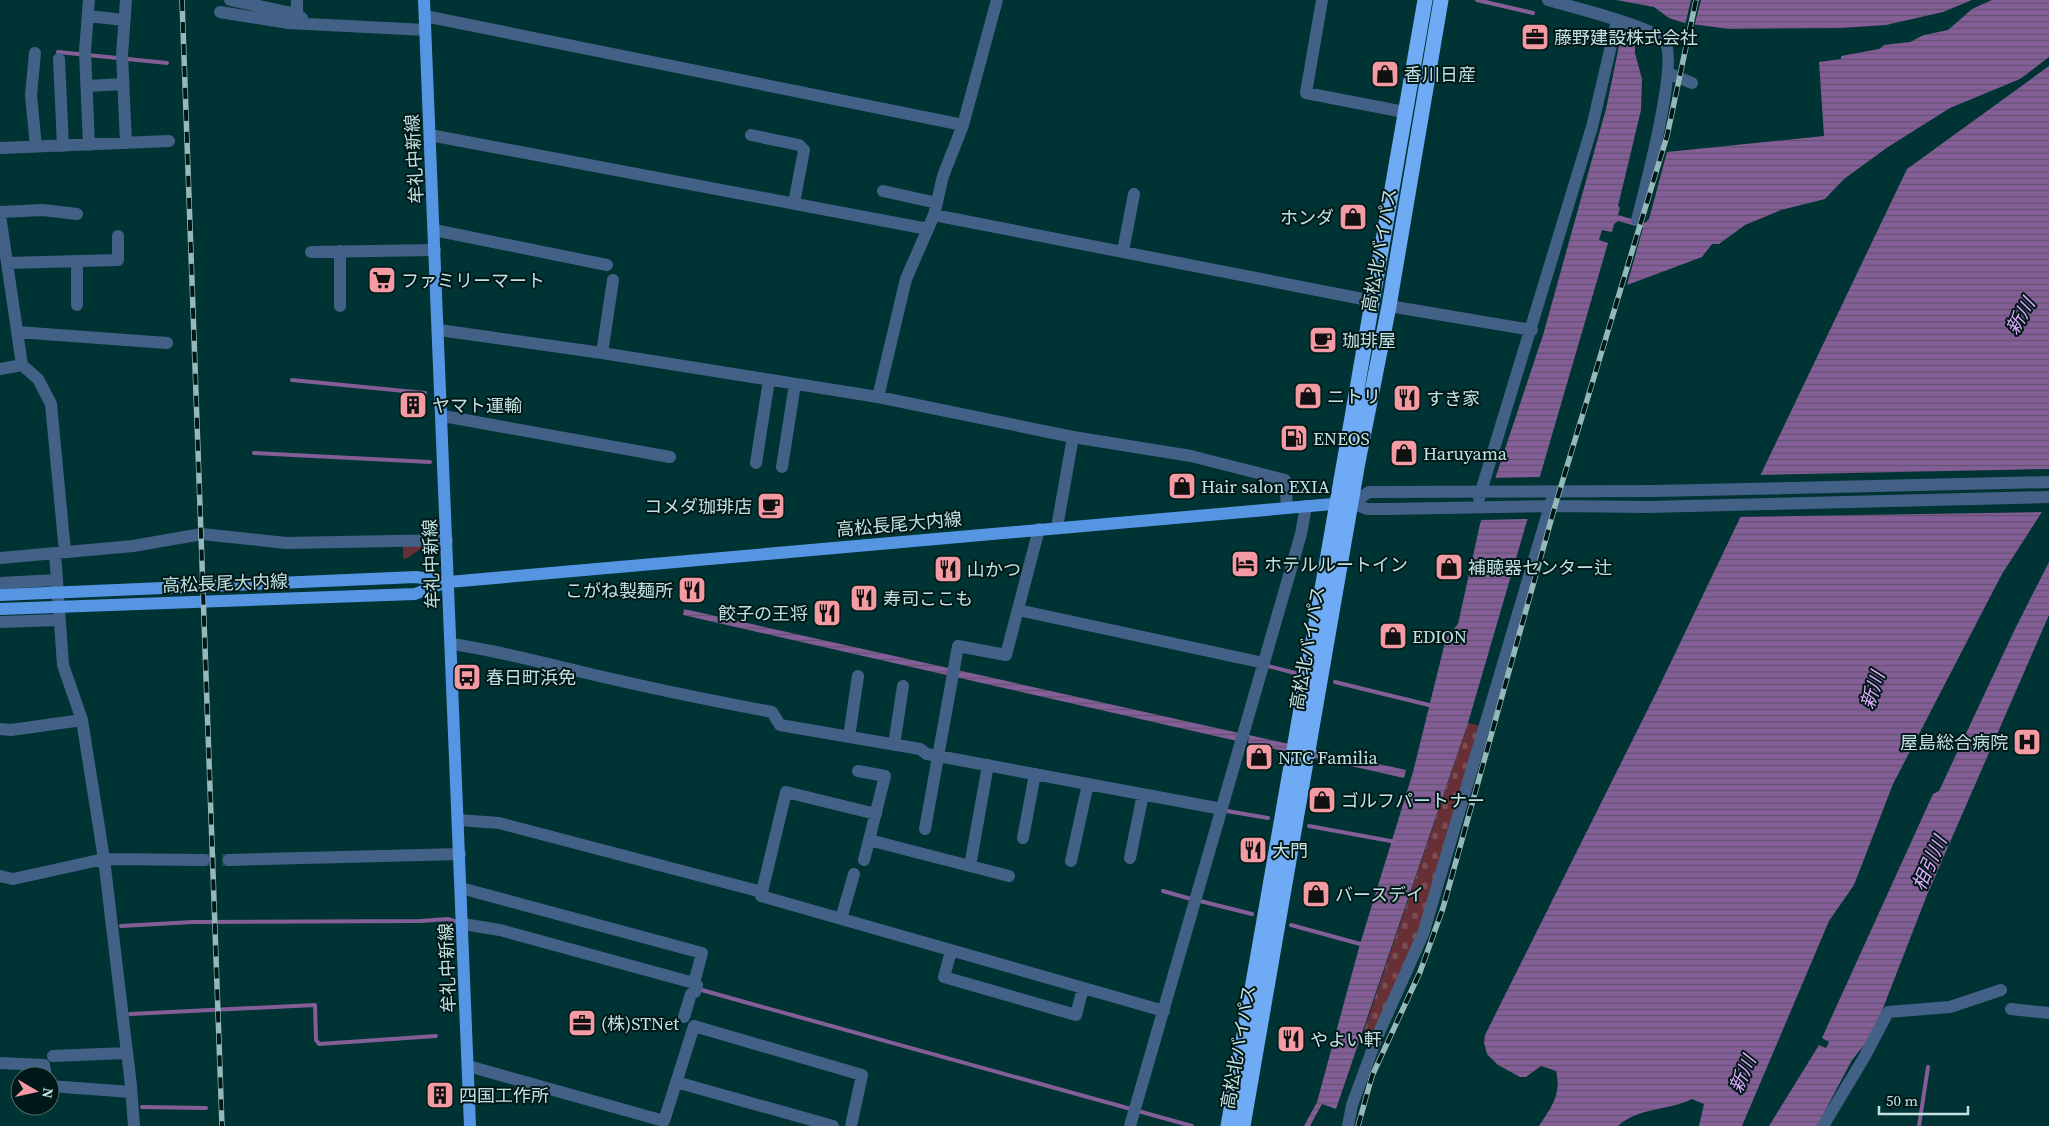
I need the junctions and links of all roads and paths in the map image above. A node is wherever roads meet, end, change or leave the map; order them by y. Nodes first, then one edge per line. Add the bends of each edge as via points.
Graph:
1 (89, 0) edge
2 (126, 0) edge
3 (230, 0) edge
4 (297, 0) edge
5 (424, 0) edge
6 (997, 0) edge
7 (1322, 0) edge
8 (1425, 0) edge
9 (1442, 0) edge
10 (1548, 0) edge
11 (220, 12) dead end
12 (297, 14) junction
13 (88, 16) junction
14 (425, 16) junction
15 (124, 20) junction
16 (1617, 20) junction
17 (310, 24) junction
18 (425, 30) junction
19 (35, 53) dead end
20 (59, 59) dead end
21 (1412, 72) junction
22 (1668, 74) junction
23 (1427, 75) junction
24 (1692, 83) dead end
25 (123, 84) junction
26 (87, 86) junction
27 (1404, 112) junction
28 (963, 125) junction
29 (430, 135) junction
30 (751, 135) dead end
31 (169, 141) dead end
32 (126, 143) junction
33 (89, 145) junction
34 (63, 146) junction
35 (36, 147) junction
36 (0, 148) edge
37 (883, 191) dead end
38 (1134, 194) dead end
39 (794, 203) junction
40 (936, 209) junction
41 (0, 213) edge
42 (77, 214) dead end
43 (1637, 220) dead end
44 (928, 228) junction
45 (434, 230) junction
46 (118, 236) dead end
47 (435, 250) junction
48 (340, 251) junction
49 (1123, 251) junction
50 (311, 252) dead end
51 (4, 257) edge
52 (77, 261) junction
53 (607, 266) dead end
54 (612, 280) dead end
55 (1373, 301) junction
56 (77, 305) dead end
57 (340, 306) dead end
58 (1389, 306) junction
59 (439, 330) junction
60 (1532, 330) junction
61 (18, 332) junction
62 (167, 343) dead end
63 (602, 353) junction
64 (22, 366) junction
65 (0, 369) edge
66 (769, 380) junction
67 (795, 384) junction
68 (878, 397) junction
69 (443, 416) junction
70 (1073, 437) junction
71 (670, 457) dead end
72 (756, 463) dead end
73 (782, 467) dead end
74 (2049, 482) edge
75 (1484, 492) junction
76 (1554, 492) junction
77 (2049, 497) edge
78 (1345, 503) junction
79 (1306, 506) junction
80 (1550, 506) junction
81 (1287, 507) junction
82 (1480, 507) junction
83 (1057, 527) junction
84 (1039, 529) junction
85 (447, 540) junction
86 (60, 553) junction
87 (0, 558) edge
88 (449, 582) junction
89 (0, 583) edge
90 (56, 583) junction
91 (0, 595) edge
92 (0, 609) edge
93 (1018, 610) junction
94 (58, 617) junction
95 (0, 622) edge
96 (451, 644) junction
97 (1264, 663) junction
98 (858, 676) dead end
99 (903, 686) dead end
100 (82, 720) junction
101 (0, 729) edge
102 (850, 737) junction
103 (894, 745) junction
104 (940, 756) junction
105 (988, 765) junction
106 (858, 771) dead end
107 (1035, 774) junction
108 (1088, 784) junction
109 (1143, 794) junction
110 (1222, 809) junction
111 (876, 814) junction
112 (459, 820) junction
113 (926, 829) dead end
114 (1023, 838) dead end
115 (869, 840) junction
116 (460, 854) junction
117 (1130, 858) dead end
118 (104, 859) junction
119 (204, 860) tunnel mouth
120 (228, 860) tunnel mouth
121 (864, 860) dead end
122 (1071, 861) dead end
123 (970, 866) junction
124 (854, 874) dead end
125 (0, 876) edge
126 (1009, 876) dead end
127 (461, 888) junction
128 (762, 892) junction
129 (841, 919) junction
130 (463, 924) junction
131 (951, 951) junction
132 (694, 983) junction
133 (1083, 988) junction
134 (2001, 990) dead end
135 (2011, 1009) dead end
136 (1164, 1011) junction
137 (2049, 1013) edge
138 (684, 1016) dead end
139 (127, 1053) junction
140 (52, 1056) dead end
141 (0, 1063) edge
142 (44, 1066) edge
143 (468, 1066) junction
144 (676, 1082) junction
145 (60, 1087) edge
146 (131, 1092) junction
147 (134, 1126) edge
148 (470, 1126) edge
149 (833, 1126) edge
150 (851, 1126) edge
151 (1130, 1126) edge
152 (1228, 1126) edge
153 (1243, 1126) edge
154 (1348, 1126) edge
155 (1823, 1126) edge

1 - 13 street
2 - 15 street
3 - 12 street
4 - 12 street
5 - 14 main road, 牟礼中新線
6 - 28 street
7 - 27 street via 1306,93
8 - 21 highway, 高松北バイパス
9 - 23 highway, 高松北バイパス
10 - 16 street
11 - 17 street
12 - 17 street
13 - 15 street
13 - 26 street
14 - 18 main road, 牟礼中新線
14 - 28 street
15 - 25 street
16 - 22 street via 1664,40
16 - 60 street via 1592,127
17 - 18 street
18 - 29 main road, 牟礼中新線
19 - 35 street via 31,95
20 - 34 street
21 - 23 highway
21 - 27 highway, 高松北バイパス
22 - 24 street
22 - 43 street via 1651,168
23 - 58 highway, 高松北バイパス
25 - 26 street
25 - 32 street
26 - 33 street
27 - 55 highway, 高松北バイパス
28 - 40 street via 943,176
29 - 39 street
29 - 45 main road, 牟礼中新線
30 - 39 street via 799,145 804,150
31 - 32 street
32 - 33 street
33 - 34 street
34 - 35 street
35 - 36 street
37 - 40 street
38 - 49 street
39 - 44 street
40 - 44 street
40 - 49 street
41 - 42 street via 43,210
41 - 51 street
44 - 68 street via 906,279
45 - 47 main road, 牟礼中新線
45 - 53 street
46 - 52 street via 118,260
47 - 48 street
47 - 59 main road, 牟礼中新線
48 - 50 street
48 - 57 street
49 - 55 street
51 - 52 street
51 - 61 street
52 - 56 street
54 - 63 street
55 - 78 highway, 高松北バイパス
58 - 60 street
58 - 78 highway, 高松北バイパス
59 - 63 street
59 - 69 main road, 牟礼中新線
60 - 75 street
61 - 62 street
61 - 64 street
63 - 66 street
64 - 65 street
64 - 86 street via 38,379 51,404
66 - 67 street
66 - 72 street
67 - 68 street
67 - 73 street
68 - 70 street
69 - 71 street
69 - 85 main road, 牟礼中新線
70 - 81 street via 1191,456 1284,480
70 - 83 street
74 - 76 street
75 - 76 street
75 - 78 street via 1369,492
75 - 82 street
76 - 80 street
77 - 80 street via 1648,507
78 - 79 main road, 高松長尾大内線
78 - 82 street via 1367,509
78 - 152 highway, 高松北バイパス
78 - 153 highway, 高松北バイパス
79 - 81 main road, 高松長尾大内線
79 - 97 street via 1302,534
80 - 82 street
80 - 154 street via 1424,934 1377,1036 1352,1105
81 - 83 main road, 高松長尾大内線
83 - 84 main road, 高松長尾大内線
84 - 88 main road, 高松長尾大内線
84 - 93 street
85 - 86 street via 286,543 202,534 133,546
85 - 88 main road, 牟礼中新線
86 - 87 street
86 - 90 street
88 - 91 main road, 高松長尾大内線 via 416,577
88 - 92 main road, 高松長尾大内線 via 415,594
88 - 96 main road, 牟礼中新線
89 - 90 street
90 - 94 street
93 - 97 street
93 - 104 street via 1006,654 958,646
94 - 95 street
94 - 100 street via 64,665
96 - 102 street via 492,649 679,695 772,712 780,725
96 - 112 main road, 牟礼中新線
97 - 110 street
98 - 102 street
99 - 103 street
100 - 101 street
100 - 118 street
102 - 103 street
103 - 104 street
104 - 105 street
104 - 113 street
105 - 107 street
105 - 123 street
106 - 111 street via 885,776
107 - 108 street
107 - 114 street
108 - 109 street
108 - 122 street
109 - 110 street
109 - 117 street
110 - 136 street
111 - 115 street
111 - 128 street via 786,792
112 - 116 main road, 牟礼中新線
112 - 128 street via 499,823
115 - 121 street
115 - 123 street
116 - 120 street
116 - 127 main road, 牟礼中新線
118 - 119 street
118 - 125 street via 14,879
118 - 139 street
123 - 126 street
124 - 129 street
127 - 130 main road, 牟礼中新線
127 - 132 street via 702,953
128 - 129 street via 761,896
129 - 131 street
130 - 132 street via 500,930
130 - 143 main road, 牟礼中新線
131 - 133 street
131 - 133 street via 944,978 1076,1014
132 - 138 street via 697,985 695,992 691,994
133 - 136 street
134 - 155 street via 1950,1007 1888,1012
135 - 137 street
136 - 151 street
139 - 140 street
139 - 146 street
141 - 142 street
143 - 144 street via 664,1121
143 - 148 main road, 牟礼中新線
144 - 149 street
144 - 150 street via 694,1026 862,1074
145 - 146 street
146 - 147 street

